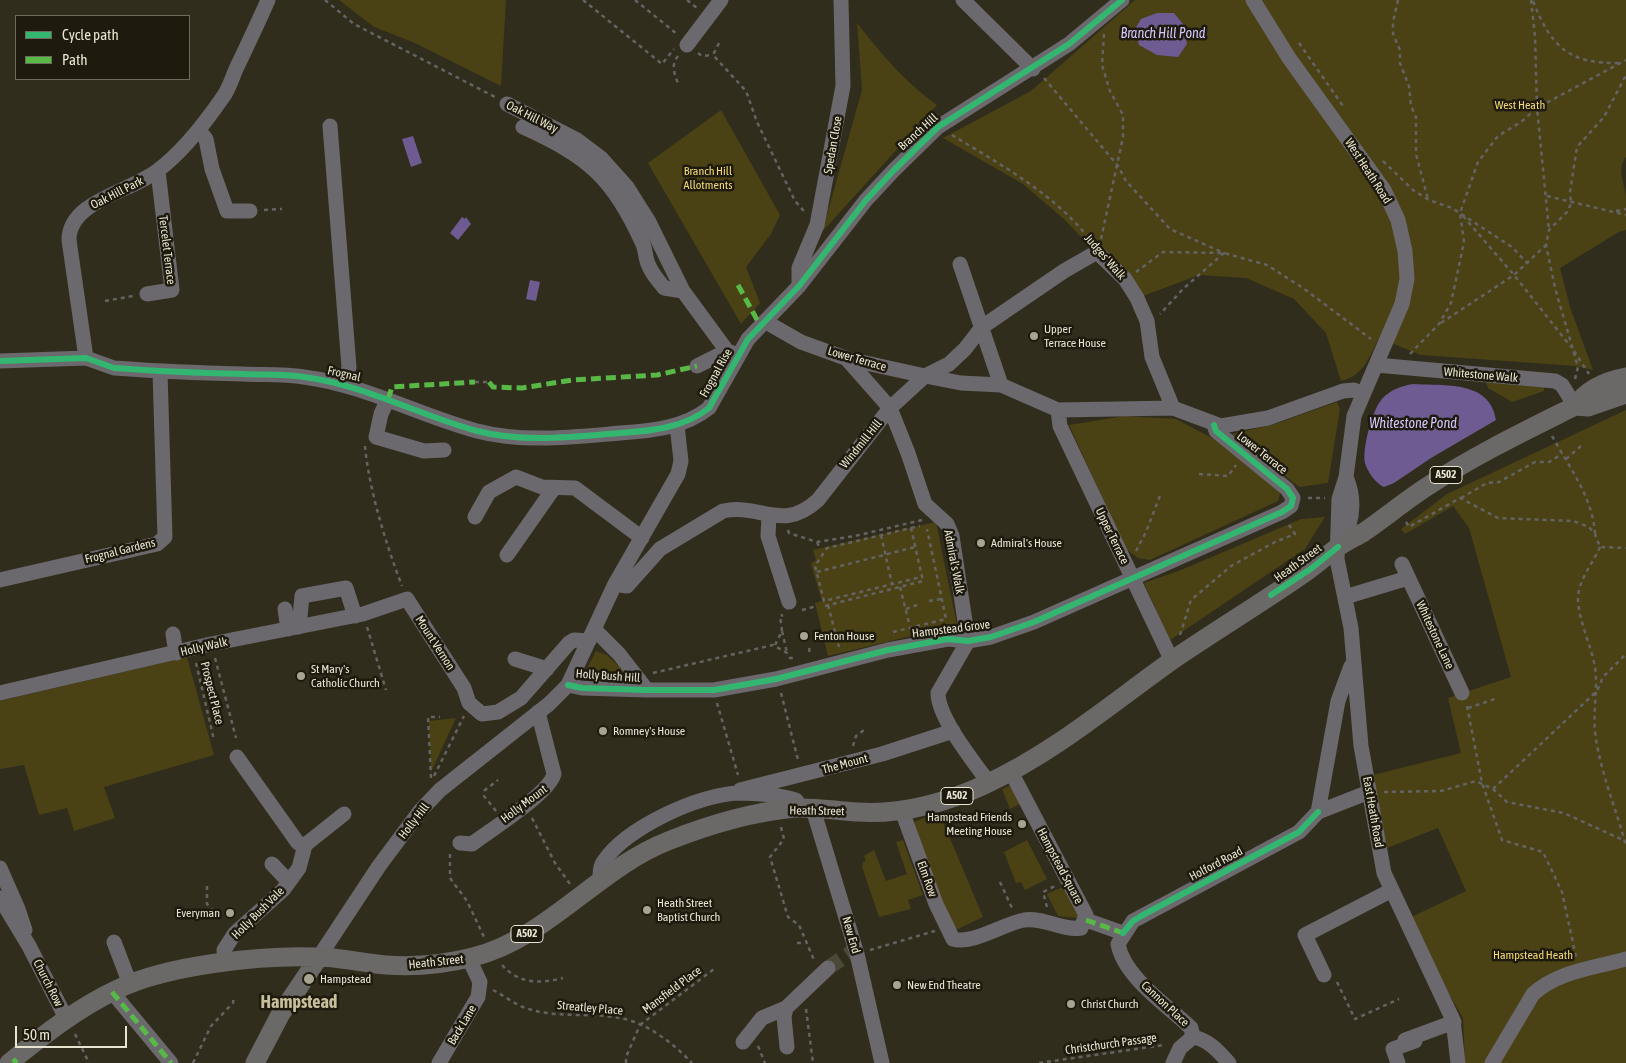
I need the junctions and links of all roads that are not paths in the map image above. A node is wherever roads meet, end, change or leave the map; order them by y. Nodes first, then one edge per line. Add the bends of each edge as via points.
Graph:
1 (268, 0) edge
2 (721, 0) edge
3 (841, 0) edge
4 (963, 0) edge
5 (1122, 0) edge
6 (1253, 0) edge
7 (687, 44) road end
8 (1034, 68) junction
9 (507, 104) road end
10 (330, 126) dead end
11 (523, 127) dead end
12 (198, 130) junction
13 (158, 171) junction
14 (250, 211) road end
15 (1097, 252) joint
16 (960, 264) dead end
17 (799, 286) junction
18 (683, 291) junction
19 (147, 294) road end
20 (766, 322) junction
21 (982, 327) junction
22 (732, 353) junction
23 (86, 358) junction
24 (846, 358) junction
25 (0, 360) edge
26 (1376, 365) junction
27 (697, 366) dead end
28 (160, 372) junction
29 (925, 376) junction
30 (1626, 377) edge
31 (345, 385) junction
32 (1001, 385) junction
33 (1362, 394) junction
34 (1626, 394) edge
35 (388, 399) junction
36 (1575, 406) junction
37 (890, 408) junction
38 (1173, 408) junction
39 (1058, 410) junction
40 (677, 425) junction
41 (1214, 425) junction
42 (444, 450) dead end
43 (554, 488) junction
44 (1289, 504) joint
45 (776, 516) junction
46 (475, 517) dead end
47 (642, 538) junction
48 (1338, 547) junction
49 (507, 555) dead end
50 (1134, 578) junction
51 (0, 580) edge
52 (615, 584) junction
53 (1345, 597) junction
54 (406, 599) joint
55 (285, 609) dead end
56 (791, 609) road end
57 (359, 615) junction
58 (293, 628) junction
59 (173, 634) dead end
60 (592, 635) junction
61 (968, 641) junction
62 (176, 653) junction
63 (514, 659) dead end
64 (1172, 660) junction
65 (1353, 661) junction
66 (547, 670) junction
67 (568, 684) junction
68 (647, 690) junction
69 (0, 693) edge
70 (1462, 693) road end
71 (538, 712) junction
72 (952, 731) junction
73 (237, 757) dead end
74 (1011, 772) junction
75 (989, 783) junction
76 (740, 791) junction
77 (1370, 792) junction
78 (807, 808) junction
79 (902, 811) junction
80 (1318, 812) junction
81 (344, 814) dead end
82 (460, 843) road end
83 (302, 844) junction
84 (272, 864) dead end
85 (0, 868) edge
86 (600, 880) junction
87 (289, 882) junction
88 (1392, 890) junction
89 (0, 898) edge
90 (1086, 920) junction
91 (1123, 933) junction
92 (960, 941) joint
93 (114, 942) dead end
94 (30, 946) junction
95 (319, 957) junction
96 (469, 958) junction
97 (1626, 959) edge
98 (225, 963) junction
99 (823, 973) tunnel mouth
100 (1324, 975) road end
101 (130, 984) junction
102 (112, 992) junction
103 (786, 1008) junction
104 (67, 1020) junction
105 (1454, 1024) junction
106 (1189, 1040) junction
107 (1405, 1040) dead end
108 (743, 1042) dead end
109 (787, 1047) dead end
110 (13, 1062) edge
111 (171, 1063) edge
112 (255, 1063) edge
113 (439, 1063) edge
114 (882, 1063) edge
115 (1173, 1063) edge
116 (1229, 1063) edge
117 (1398, 1063) edge
118 (1458, 1063) edge
119 (1492, 1063) edge

1 - 12 street, Oak Hill Park via 224,97
2 - 7 street
3 - 17 street, Spedan Close via 843,86 817,225 798,268
4 - 8 street
5 - 8 street, Branch Hill
6 - 26 street, West Heath Road via 1289,58 1384,190 1398,220 1408,279 1394,328
8 - 17 street, Branch Hill via 938,127 866,200
9 - 18 street, Oak Hill Way via 577,140 601,158 627,187 649,222
10 - 31 street via 349,366
11 - 18 street, Oak Hill Way via 572,151 595,168 622,204 644,246 648,266 664,288
12 - 13 street, Oak Hill Park
12 - 14 street via 206,139 212,169 227,211
13 - 19 street, Tercelet Terrace via 172,290
13 - 23 street, Oak Hill Park via 90,206 73,220 69,231
15 - 21 street, Windmill Hill
15 - 38 street, Judges' Walk via 1125,279 1137,298 1148,328 1152,357
16 - 21 street
17 - 20 street, Branch Hill
18 - 22 street, Oak Hill Way
20 - 22 street, Frognal Rise
20 - 24 street, Lower Terrace via 801,342
21 - 29 street, Windmill Hill via 949,364
21 - 32 street
22 - 27 street
22 - 40 street, Frognal Rise via 709,408
23 - 25 street, Frognal
23 - 28 street, Frognal via 114,368
24 - 29 street, Lower Terrace
24 - 37 street, Admiral's Walk
26 - 33 street, West Heath Road
26 - 36 street, Whitestone Walk via 1555,381 1562,385
28 - 31 street, Frognal via 303,376
28 - 51 street, Frognal Gardens via 165,537 157,544
29 - 32 street, Lower Terrace
29 - 37 street, Windmill Hill
30 - 36 main road, A502 via 1584,393
31 - 35 street, Frognal
32 - 39 street, Lower Terrace
33 - 41 street, Lower Terrace via 1354,390 1343,391 1268,418
33 - 48 street, West Heath Road via 1354,416 1346,477 1339,499
34 - 36 main road, A502 via 1588,407
35 - 40 street, Frognal via 479,431 526,438 649,431
35 - 42 street via 376,437 424,451
36 - 48 main road, Heath Street / A502 via 1476,456
37 - 45 street, Windmill Hill via 818,500 808,509
37 - 61 street, Admiral's Walk via 925,504 947,524 952,536
38 - 39 street, Lower Terrace
38 - 41 street, Lower Terrace
39 - 50 street, Upper Terrace via 1060,426
40 - 47 street via 680,469
41 - 44 street, Lower Terrace via 1216,431 1282,483
43 - 46 street via 516,477 489,492
43 - 47 street via 575,488
43 - 49 street
44 - 50 street, Hampstead Grove
45 - 52 street, Windmill Hill via 734,509 723,511 660,548 627,586
45 - 56 street via 768,536
47 - 52 street
48 - 53 street, East Heath Road via 1336,559
48 - 64 main road, Heath Street / A502 via 1312,568
50 - 61 street, Hampstead Grove via 1034,622 991,637
50 - 64 street, Upper Terrace
52 - 60 street
53 - 65 street, East Heath Road
53 - 70 street, Whitestone Lane via 1405,571
54 - 57 street, Holly Walk
54 - 66 street, Mount Vernon via 464,688 469,703 482,714 510,706
55 - 58 street
57 - 58 street, Holly Walk
57 - 58 street via 346,588 302,596
58 - 62 street, Holly Walk
59 - 62 street
60 - 66 street, Mount Vernon via 569,643
60 - 67 street, Holly Bush Hill
60 - 68 street via 619,654
61 - 68 street, Hampstead Grove via 948,639 888,650 776,679 714,690
61 - 72 street via 936,700
62 - 69 street, Holly Walk
63 - 66 street
64 - 74 main road, Heath Street / A502 via 1082,728
65 - 77 street, East Heath Road via 1361,746
65 - 80 street via 1338,701
67 - 68 street, Holly Bush Hill via 582,688
67 - 71 street, Holly Bush Hill
71 - 82 street, Holly Mount via 554,774 549,785 472,844
71 - 95 street, Holly Hill via 440,790 420,811
72 - 75 street
72 - 76 street, The Mount via 882,754
73 - 83 street
74 - 75 main road, Heath Street / A502
74 - 90 street, Hampstead Square
75 - 79 main road, Heath Street / A502 via 951,799
76 - 78 street, The Mount via 788,797
76 - 86 street, The Mount via 681,809 635,832 603,862
77 - 80 street, Holford Road
77 - 88 street, East Heath Road via 1384,873
78 - 79 main road, Heath Street / A502
78 - 86 main road, Heath Street / A502 via 778,810 723,822 664,842
78 - 114 street, New End via 857,954
79 - 92 street, Elm Row via 946,928 953,938
80 - 91 street, Holford Road via 1299,832 1143,915
81 - 83 street
83 - 87 street, Holly Bush Vale via 299,868
84 - 87 street
85 - 94 street, Church Row
86 - 96 main road, Heath Street / A502 via 535,929 489,946
87 - 98 street, Holly Bush Vale via 235,933 224,950
88 - 100 street via 1306,934
88 - 105 street, East Heath Road
89 - 94 street, Church Row
90 - 91 street
90 - 92 street, Hampstead Square via 1082,928 1070,929 1026,920
91 - 106 street, Cannon Place via 1118,944 1129,970 1191,1028
93 - 101 street
94 - 104 street, Church Row
95 - 96 main road, Heath Street / A502 via 387,965
95 - 98 main road, Heath Street via 274,957
95 - 112 main road via 280,1015
96 - 113 street, Back Lane via 480,982 476,1003
97 - 119 street via 1580,971 1542,986 1533,994
98 - 101 main road, Heath Street via 168,972
99 - 103 street
101 - 102 main road, Heath Street
102 - 104 main road, Heath Street
102 - 111 street
103 - 108 street via 762,1018
103 - 109 street
104 - 110 main road, Heath Street
105 - 107 street
105 - 117 street via 1393,1049
105 - 118 street, East Heath Road
106 - 115 street via 1176,1053
106 - 116 street, Cannon Place via 1203,1039

